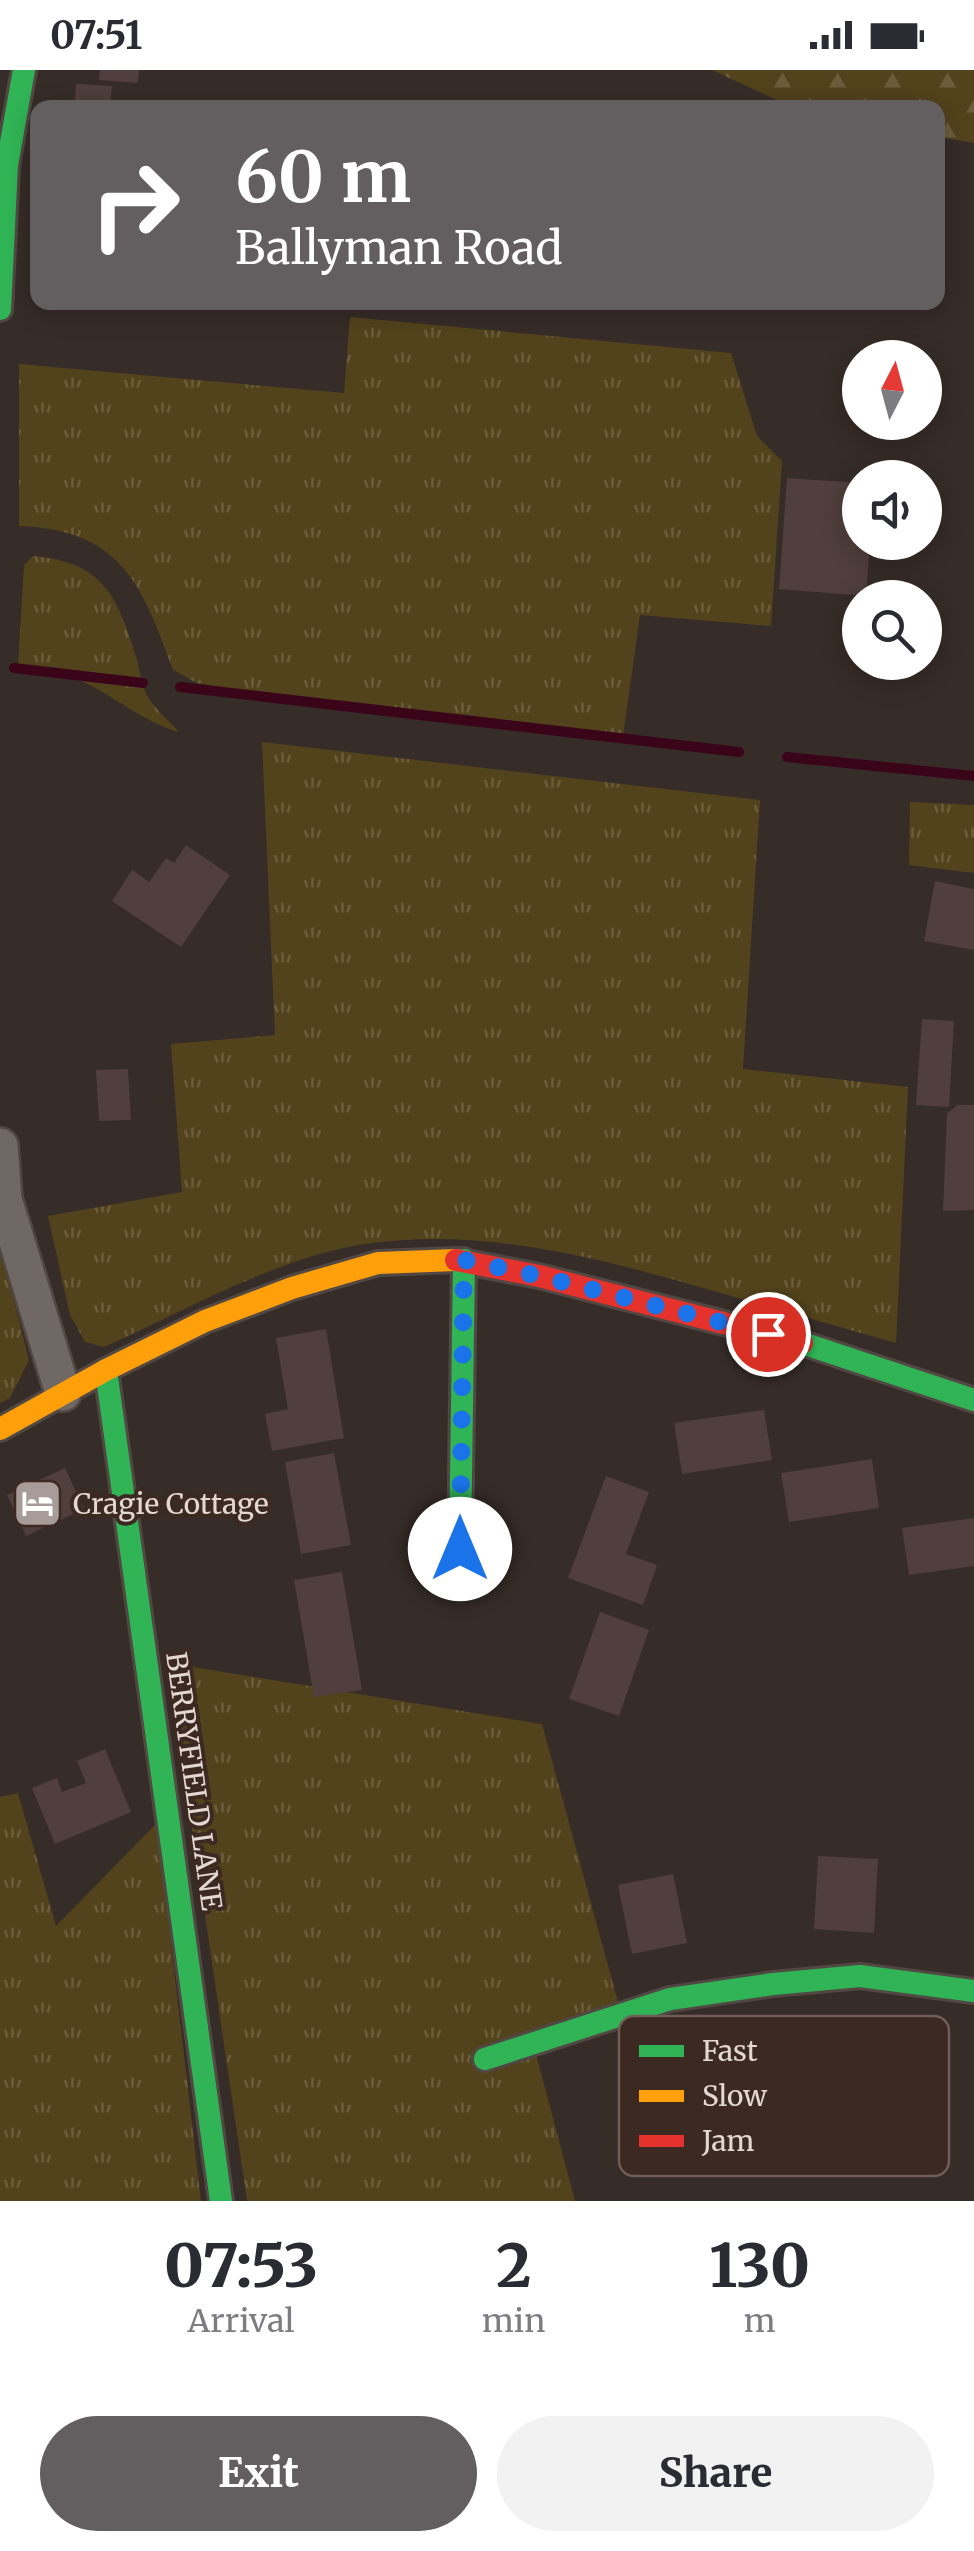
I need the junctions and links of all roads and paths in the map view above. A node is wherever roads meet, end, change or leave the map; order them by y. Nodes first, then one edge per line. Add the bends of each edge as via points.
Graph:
1 (24, 70) edge
2 (0, 309) edge
3 (0, 1146) edge
4 (464, 1260) junction
5 (106, 1370) junction
6 (63, 1393) junction
7 (974, 1400) edge
8 (0, 1429) edge
9 (460, 1549) dead end
10 (974, 1991) edge
11 (485, 2060) dead end
12 (220, 2201) edge

1 - 2 street via 7,165
3 - 6 street via 4,1199
4 - 5 street via 378,1263 292,1288 206,1320
4 - 7 street via 800,1342
4 - 9 street
5 - 6 street
5 - 12 street, BERRYFIELD LANE
6 - 8 street
10 - 11 street via 860,1976 773,1984 670,1999

